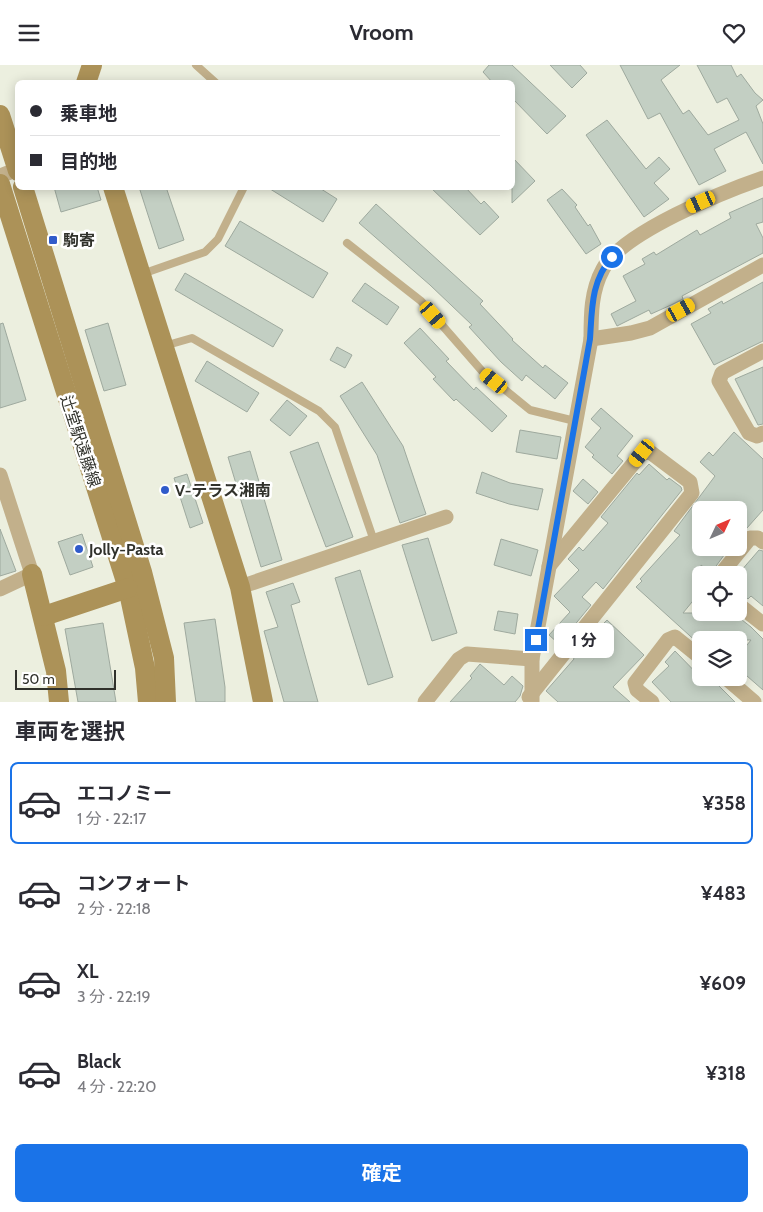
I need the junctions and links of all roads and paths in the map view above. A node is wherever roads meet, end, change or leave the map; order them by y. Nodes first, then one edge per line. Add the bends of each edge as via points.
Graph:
1 (92, 65) edge
2 (196, 65) edge
3 (87, 80) edge
4 (213, 80) edge
5 (0, 115) edge
6 (15, 164) edge
7 (15, 171) edge
8 (0, 175) edge
9 (763, 178) edge
10 (0, 184) edge
11 (24, 190) edge
12 (114, 190) edge
13 (242, 190) edge
14 (347, 243) dead end
15 (763, 265) edge
16 (141, 275) junction
17 (590, 339) junction
18 (164, 346) junction
19 (763, 351) edge
20 (575, 421) junction
21 (763, 433) edge
22 (0, 475) edge
23 (446, 517) dead end
24 (374, 541) junction
25 (763, 542) edge
26 (549, 566) junction
27 (727, 566) edge
28 (32, 574) junction
29 (240, 587) junction
30 (128, 588) junction
31 (0, 589) edge
32 (747, 611) edge
33 (44, 616) junction
34 (763, 624) edge
35 (692, 651) edge
36 (532, 659) junction
37 (735, 686) edge
38 (529, 700) edge
39 (59, 702) edge
40 (148, 702) edge
41 (166, 702) edge
42 (264, 702) edge
43 (425, 702) edge
44 (652, 702) edge
45 (754, 702) edge

1 - 3 street
2 - 4 lane
5 - 6 street
7 - 8 street
9 - 17 street via 685,210 620,248 603,267 592,296
10 - 30 street, 辻堂駅遠藤線
11 - 41 street, 辻堂駅遠藤線 via 142,572 164,658
12 - 16 street
13 - 16 lane via 218,239 206,252
14 - 20 lane via 421,301 482,371 530,410
15 - 17 street via 650,327
16 - 18 street
17 - 20 street
18 - 24 lane via 192,338 319,411 335,427
18 - 29 street
19 - 21 street via 722,373 720,381 749,433 757,436
20 - 26 street
22 - 28 street
23 - 24 street
24 - 29 street
25 - 27 street via 750,538
26 - 36 street
26 - 38 street via 642,453 650,452 690,483 692,493
28 - 31 street
28 - 33 street
29 - 42 street
30 - 33 street
30 - 40 street, 辻堂駅遠藤線 via 145,668
32 - 34 street
33 - 39 street
35 - 44 street via 675,637 668,640 635,683 637,690
36 - 38 street
36 - 43 street via 468,654 459,659
37 - 45 street

